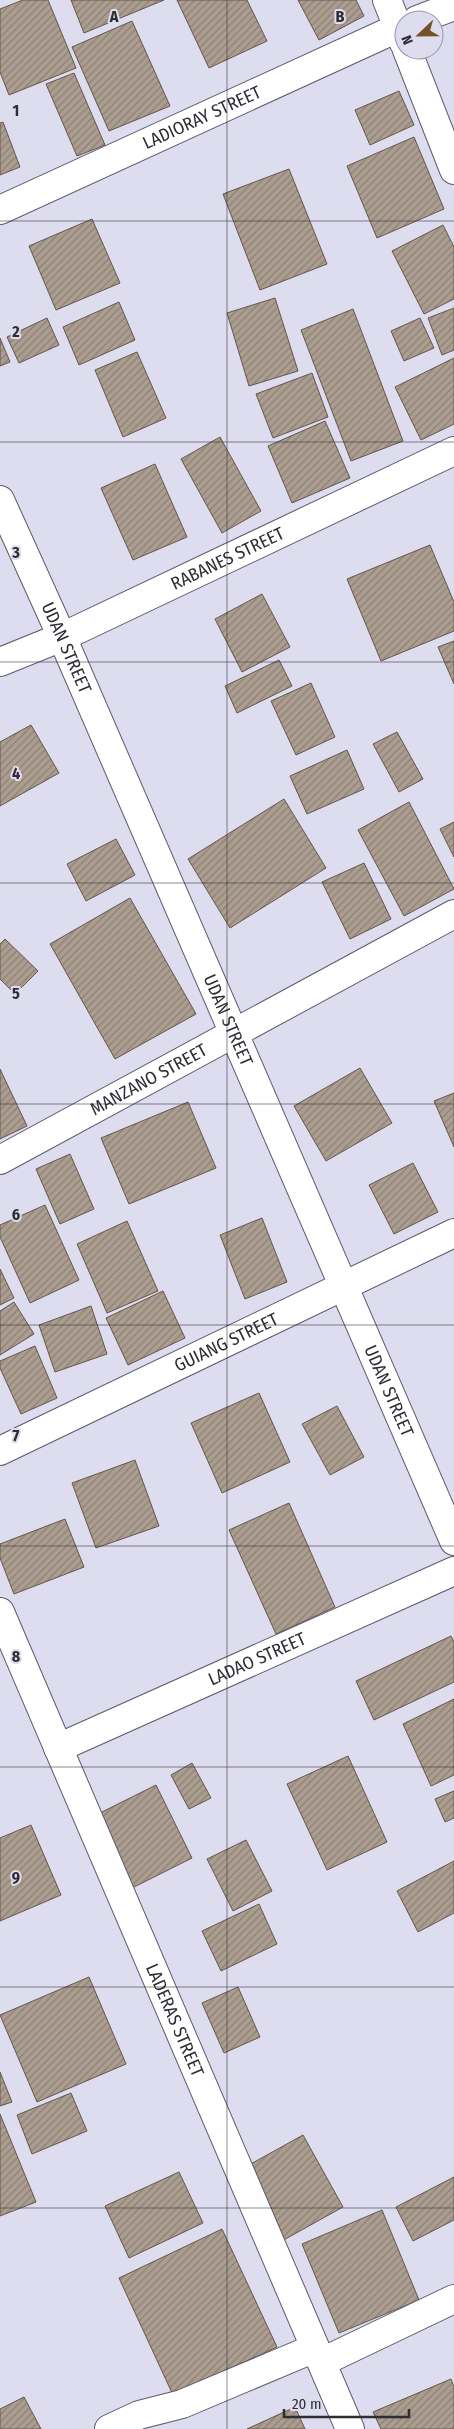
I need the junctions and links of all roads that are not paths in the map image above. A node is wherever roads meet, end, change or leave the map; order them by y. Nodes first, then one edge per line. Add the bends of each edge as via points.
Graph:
1 (387, 0) edge
2 (394, 12) edge
3 (394, 38) edge
4 (415, 60) edge
5 (454, 170) edge
6 (0, 210) edge
7 (454, 451) edge
8 (0, 500) edge
9 (62, 637) junction
10 (0, 662) edge
11 (454, 914) edge
12 (234, 1032) junction
13 (0, 1160) edge
14 (454, 1233) edge
15 (343, 1286) junction
16 (0, 1451) edge
17 (454, 1541) edge
18 (454, 1571) edge
19 (0, 1612) edge
20 (58, 1748) junction
21 (454, 2299) edge
22 (318, 2355) junction
23 (109, 2429) edge
24 (350, 2429) edge

1 - 2 street
3 - 6 street, LADIORAY STREET
4 - 5 street
7 - 9 street, RABANES STREET
8 - 9 street, UDAN STREET
9 - 10 street, RABANES STREET
9 - 12 street, UDAN STREET
11 - 12 street, MANZANO STREET
12 - 13 street, MANZANO STREET
12 - 15 street, UDAN STREET
14 - 15 street, GUIANG STREET
15 - 16 street, GUIANG STREET
15 - 17 street, UDAN STREET
18 - 20 street, LADAO STREET
19 - 20 street, LADERAS STREET
20 - 22 street, LADERAS STREET
21 - 22 street
22 - 23 street via 182,2404 139,2415
22 - 24 street, LADERAS STREET

